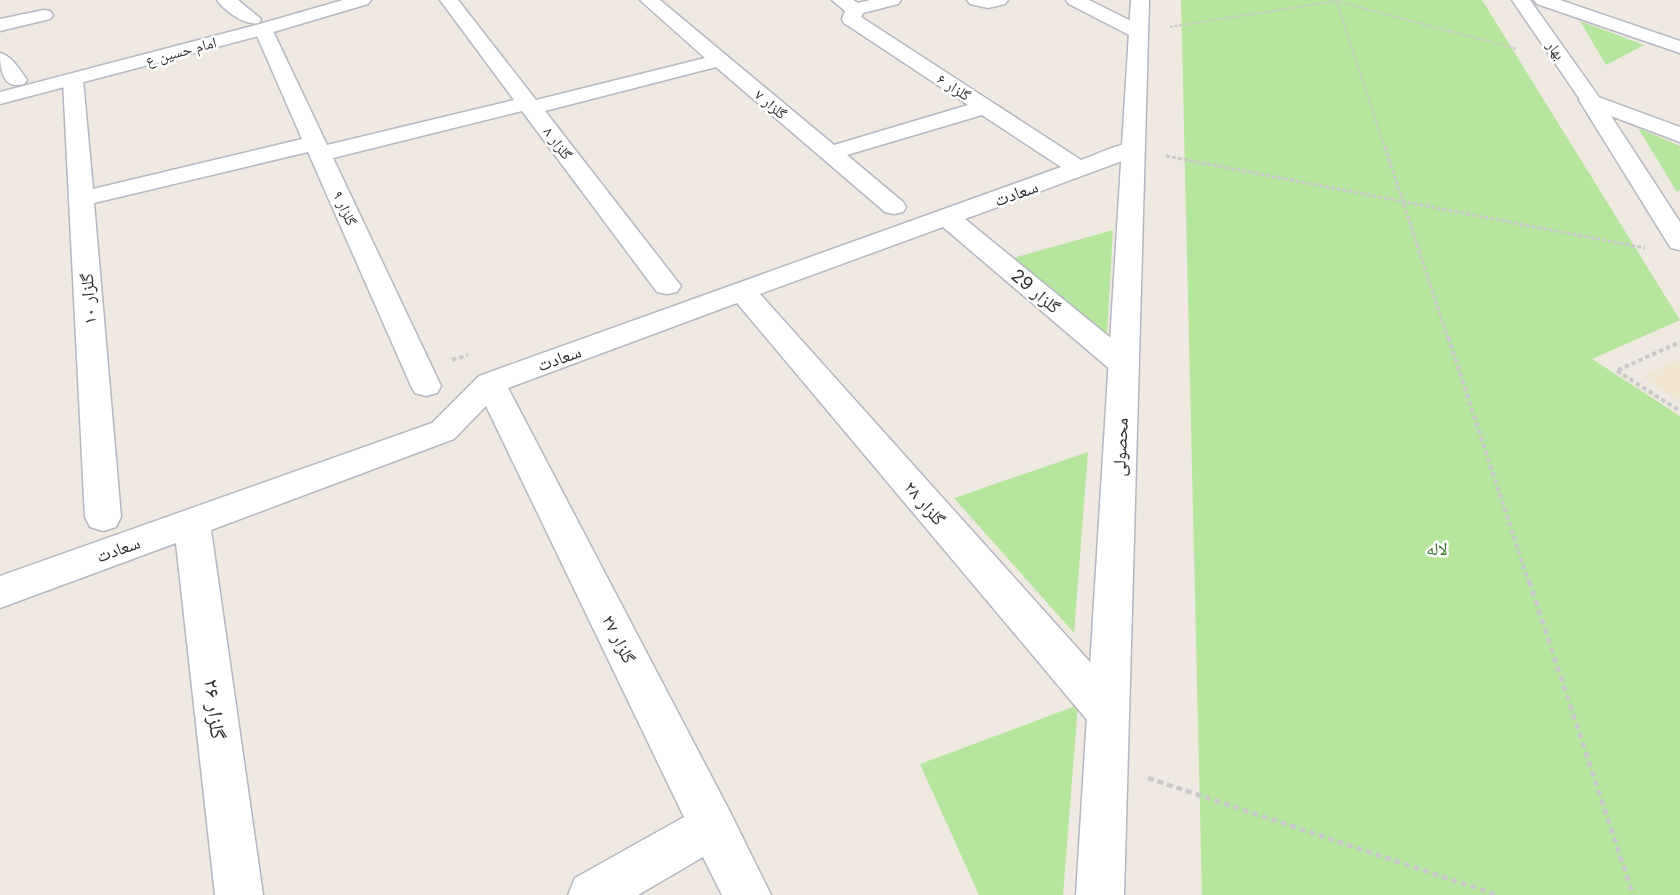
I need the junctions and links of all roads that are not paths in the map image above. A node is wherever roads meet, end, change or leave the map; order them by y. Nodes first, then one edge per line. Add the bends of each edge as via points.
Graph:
1 (226, 0) edge
2 (320, 0) edge
3 (362, 0) edge
4 (449, 0) edge
5 (649, 0) edge
6 (892, 0) edge
7 (976, 0) edge
8 (999, 0) edge
9 (1075, 0) edge
10 (1521, 0) edge
11 (1543, 0) edge
12 (848, 5) edge
13 (44, 15) dead end
14 (1139, 16) edge
15 (257, 24) junction
16 (0, 25) edge
17 (1680, 47) edge
18 (0, 59) edge
19 (719, 60) junction
20 (73, 80) junction
21 (8, 82) edge
22 (0, 98) edge
23 (1590, 100) junction
24 (529, 105) junction
25 (984, 107) junction
26 (1680, 135) edge
27 (318, 148) junction
28 (1133, 149) junction
29 (831, 153) junction
30 (1079, 169) junction
31 (81, 199) junction
32 (894, 207) dead end
33 (948, 218) junction
34 (1680, 242) edge
35 (667, 286) dead end
36 (743, 292) junction
37 (1124, 364) junction
38 (490, 383) junction
39 (426, 386) dead end
40 (103, 517) dead end
41 (192, 523) junction
42 (0, 592) edge
43 (1107, 714) junction
44 (713, 826) junction
45 (239, 895) edge
46 (592, 895) edge
47 (747, 895) edge
48 (1100, 895) edge

1 - 15 street
2 - 15 street, امام حسین ع
3 - 15 street, امام حسین ع
4 - 24 street, گلزار ۸
5 - 19 street, گلزار ۷
6 - 12 street
7 - 8 street
9 - 14 street
10 - 23 street, بهار
11 - 17 street
12 - 25 street, گلزار ۶ via 851,19
13 - 16 street
14 - 28 street, محصولی
15 - 20 street, امام حسین ع
15 - 21 street, امام حسین ع
15 - 27 street, گلزار ۹
18 - 21 street
19 - 24 street
19 - 29 street, گلزار ۷
20 - 22 street, امام حسین ع
20 - 31 street, گلزار ۱۰
23 - 26 street
23 - 34 street, بهار
24 - 27 street
24 - 35 street, گلزار ۸
25 - 29 street
25 - 30 street, گلزار ۶
27 - 31 street
27 - 39 street, گلزار ۹
28 - 30 street, سعادت
28 - 37 street, محصولی
29 - 32 street, گلزار ۷
30 - 33 street, سعادت
31 - 40 street, گلزار ۱۰
33 - 36 street, سعادت
33 - 37 street, گلزار 29
36 - 38 street, سعادت
36 - 43 street, گلزار ۲۸
37 - 43 street, محصولی
38 - 41 street, سعادت via 443,431
38 - 44 street, گلزار ۲۷
41 - 42 street, سعادت
41 - 45 street, گلزار ۲۶
43 - 48 street, محصولی
44 - 46 street
44 - 47 street, گلزار ۲۷

